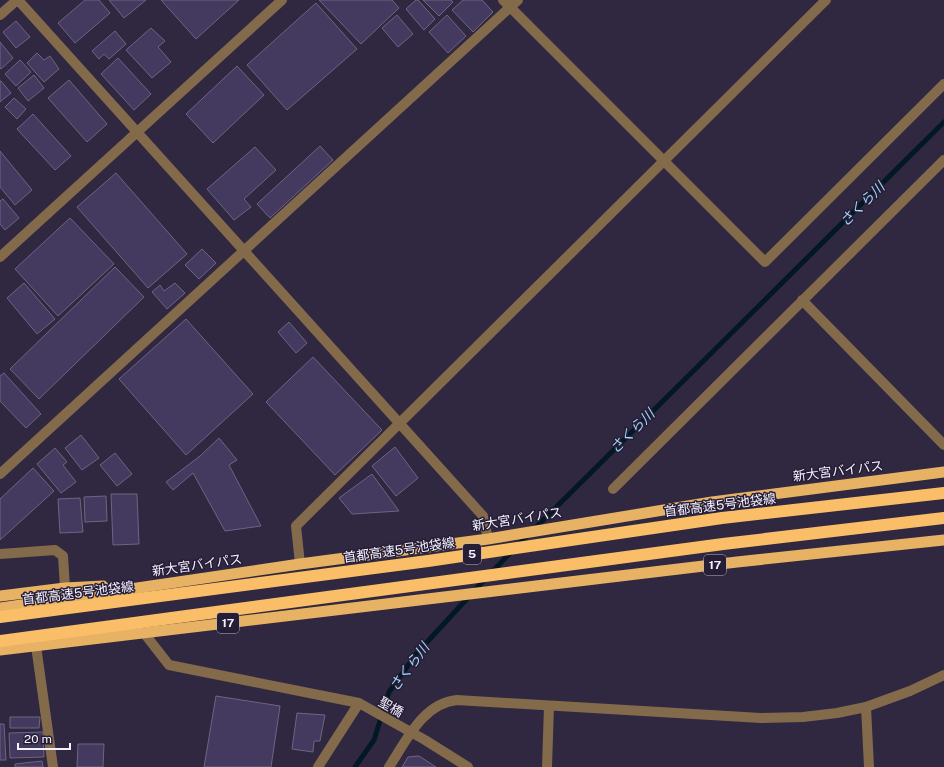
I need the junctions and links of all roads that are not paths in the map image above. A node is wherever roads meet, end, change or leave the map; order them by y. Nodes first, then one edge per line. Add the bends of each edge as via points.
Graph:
1 (18, 0) edge
2 (282, 0) edge
3 (826, 0) edge
4 (510, 2) edge
5 (0, 15) edge
6 (944, 84) edge
7 (137, 132) junction
8 (944, 160) edge
9 (664, 162) junction
10 (243, 250) junction
11 (0, 257) edge
12 (802, 300) junction
13 (399, 424) junction
14 (944, 445) edge
15 (944, 472) edge
16 (0, 474) edge
17 (613, 489) dead end
18 (944, 493) edge
19 (944, 518) edge
20 (488, 539) junction
21 (944, 540) edge
22 (0, 554) edge
23 (300, 564) junction
24 (186, 581) junction
25 (66, 588) junction
26 (0, 596) edge
27 (0, 608) edge
28 (0, 617) edge
29 (144, 633) junction
30 (0, 641) edge
31 (36, 646) junction
32 (0, 650) edge
33 (944, 675) edge
34 (359, 703) junction
35 (549, 706) junction
36 (866, 707) junction
37 (411, 732) junction
38 (53, 767) edge
39 (318, 767) edge
40 (389, 767) edge
41 (468, 767) edge
42 (547, 767) edge
43 (869, 767) edge

1 - 5 street
1 - 7 street
2 - 7 street
3 - 9 street
4 - 9 street
4 - 10 street
6 - 9 street via 764,262
7 - 10 street
7 - 11 street
8 - 12 street
9 - 13 street
10 - 13 street
10 - 16 street
12 - 14 street
12 - 17 street
13 - 20 street via 483,516
13 - 23 street via 296,526
15 - 20 highway, 新大宮バイパス via 712,502
18 - 28 highway, 首都高速5号池袋線 / 5 via 722,518 420,562
19 - 30 highway, 5 via 723,544
20 - 23 highway, 新大宮バイパス
21 - 29 highway, 17 via 737,562
22 - 25 street via 55,550 64,556
23 - 24 highway, 新大宮バイパス
24 - 25 highway
24 - 27 highway, 新大宮バイパス
25 - 26 highway
29 - 31 highway, 17
29 - 34 street, 聖橋 via 169,665
31 - 32 highway, 17
31 - 38 street
33 - 36 street
34 - 37 street, 聖橋
34 - 39 street
35 - 36 street via 761,718 803,717
35 - 37 street via 448,701 428,713
35 - 42 street
36 - 43 street
37 - 40 street
37 - 41 street, 聖橋

